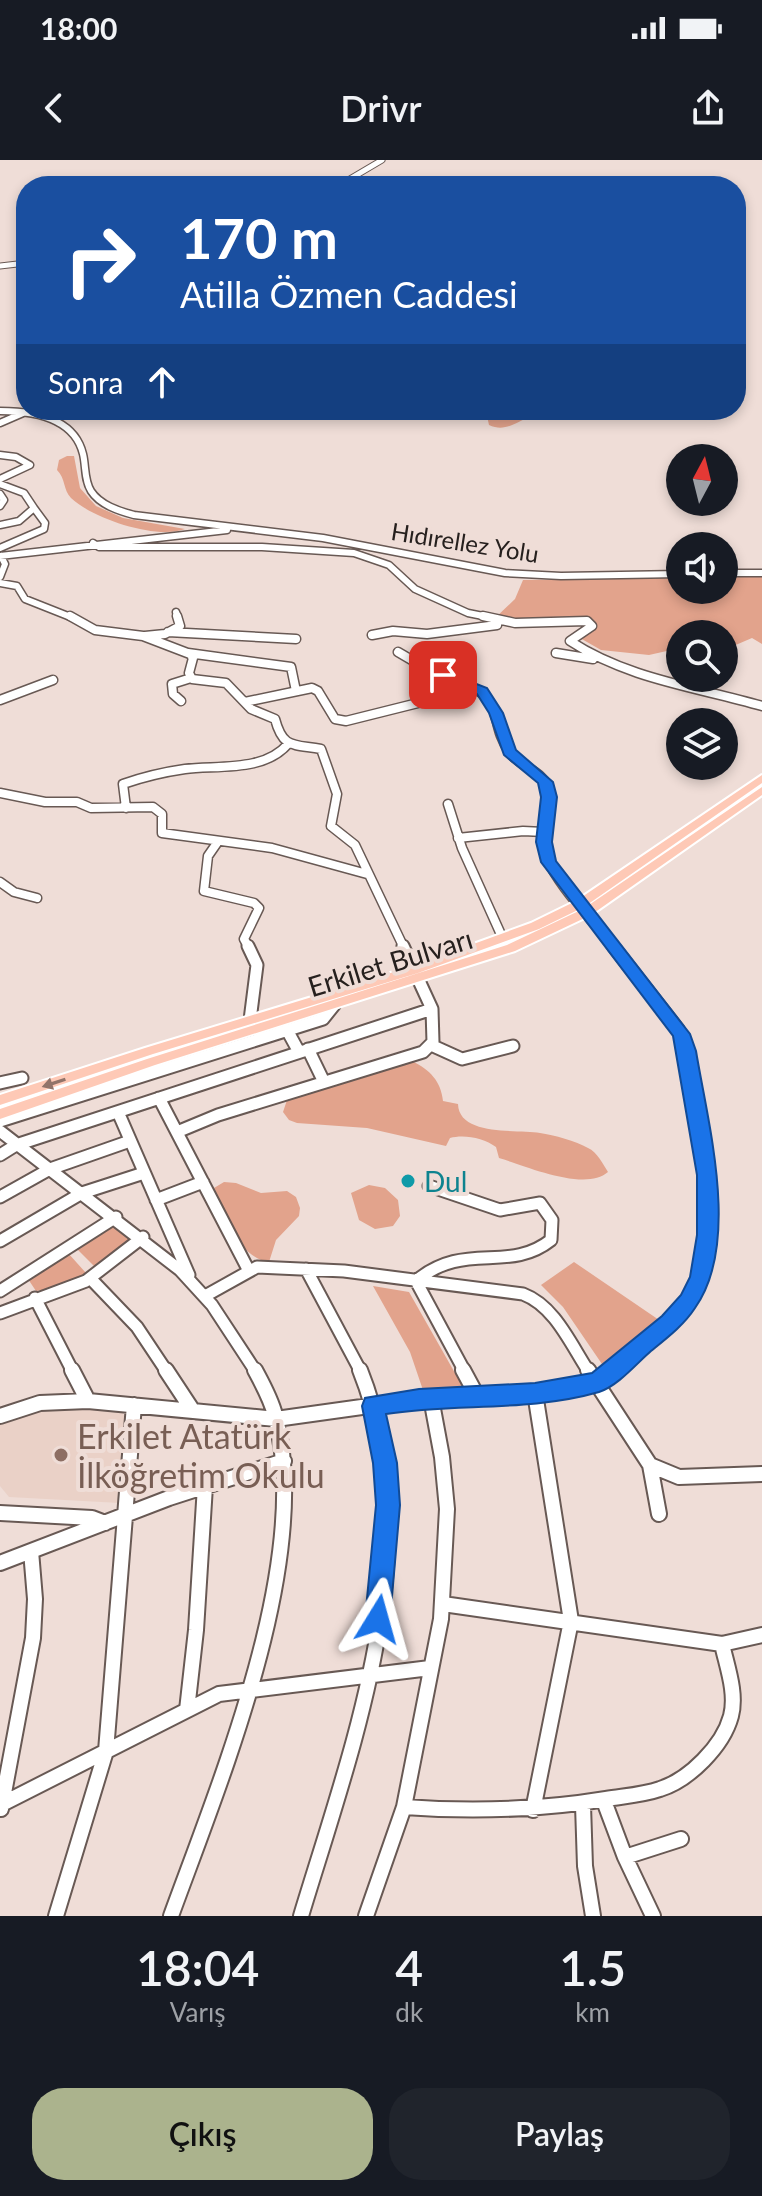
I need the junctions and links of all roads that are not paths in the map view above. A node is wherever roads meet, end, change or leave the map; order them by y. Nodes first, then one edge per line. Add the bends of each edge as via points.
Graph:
1 (382, 160) edge
2 (355, 176) edge
3 (52, 420) edge
4 (0, 455) edge
5 (0, 482) edge
6 (34, 508) junction
7 (0, 525) edge
8 (245, 528) junction
9 (93, 543) junction
10 (0, 548) edge
11 (0, 556) edge
12 (738, 573) edge
13 (762, 573) edge
14 (666, 574) edge
15 (0, 580) edge
16 (176, 612) dead end
17 (522, 623) junction
18 (168, 632) junction
19 (372, 635) dead end
20 (143, 636) junction
21 (296, 639) dead end
22 (398, 652) dead end
23 (188, 653) junction
24 (556, 653) dead end
25 (598, 658) junction
26 (191, 678) junction
27 (53, 680) dead end
28 (459, 682) junction
29 (296, 691) junction
30 (0, 700) edge
31 (181, 701) dead end
32 (245, 702) junction
33 (762, 706) edge
34 (288, 744) junction
35 (762, 778) edge
36 (2, 790) edge
37 (762, 790) edge
38 (448, 804) dead end
39 (126, 808) junction
40 (544, 832) junction
41 (458, 838) junction
42 (217, 843) junction
43 (367, 874) junction
44 (0, 882) edge
45 (37, 898) dead end
46 (583, 908) junction
47 (503, 939) junction
48 (416, 974) junction
49 (335, 1004) junction
50 (432, 1009) junction
51 (250, 1020) junction
52 (287, 1030) junction
53 (431, 1045) junction
54 (513, 1046) dead end
55 (303, 1051) junction
56 (22, 1078) dead end
57 (324, 1082) junction
58 (0, 1083) edge
59 (159, 1098) junction
60 (0, 1100) edge
61 (118, 1112) junction
62 (0, 1114) edge
63 (0, 1121) edge
64 (0, 1131) edge
65 (177, 1132) junction
66 (130, 1141) junction
67 (16, 1145) junction
68 (0, 1155) edge
69 (50, 1169) junction
70 (144, 1173) junction
71 (203, 1182) junction
72 (429, 1186) dead end
73 (82, 1193) junction
74 (0, 1197) edge
75 (156, 1200) junction
76 (116, 1217) junction
77 (143, 1237) junction
78 (0, 1241) edge
79 (306, 1269) junction
80 (249, 1271) junction
81 (91, 1279) junction
82 (416, 1281) junction
83 (191, 1282) junction
84 (0, 1291) edge
85 (205, 1296) junction
86 (35, 1298) junction
87 (0, 1313) edge
88 (598, 1382) junction
89 (535, 1393) junction
90 (477, 1396) junction
91 (431, 1398) junction
92 (88, 1401) junction
93 (134, 1405) junction
94 (373, 1406) junction
95 (193, 1411) junction
96 (0, 1416) edge
97 (276, 1419) junction
98 (284, 1461) junction
99 (650, 1465) junction
100 (762, 1474) edge
101 (205, 1486) junction
102 (0, 1513) edge
103 (659, 1514) dead end
104 (125, 1515) junction
105 (105, 1523) junction
106 (31, 1551) junction
107 (0, 1563) edge
108 (443, 1604) junction
109 (571, 1621) junction
110 (762, 1635) edge
111 (722, 1644) junction
112 (430, 1668) junction
113 (367, 1675) junction
114 (248, 1689) junction
115 (187, 1710) junction
116 (106, 1751) junction
117 (604, 1801) junction
118 (583, 1805) junction
119 (1, 1807) edge
120 (404, 1807) junction
121 (533, 1810) junction
122 (681, 1839) dead end
123 (625, 1857) junction
124 (56, 1916) edge
125 (171, 1916) edge
126 (301, 1916) edge
127 (366, 1916) edge
128 (593, 1916) edge
129 (653, 1916) edge

1 - 2 street
3 - 8 street via 73,434 82,448 90,490 112,507 149,518
4 - 5 street via 30,466
5 - 6 street via 24,493
6 - 7 street via 18,524
6 - 10 street via 44,529
8 - 9 street
8 - 14 street, Hıdırellez Yolu via 505,573
9 - 11 street
9 - 17 street via 354,553 395,568 415,589 450,607
11 - 15 street via 5,564
12 - 13 street
15 - 20 street via 17,586 25,599 95,630
16 - 18 street via 180,626
17 - 19 street
17 - 25 street via 589,622 588,631 570,641
18 - 20 street
18 - 21 street
20 - 23 street
22 - 28 street
23 - 26 street via 193,658
23 - 29 street via 292,667
24 - 25 street
25 - 33 street
26 - 31 street via 172,684
26 - 32 street via 226,683
27 - 30 street
28 - 29 street via 440,698 346,721 335,719 316,689
28 - 40 street via 482,691 510,752 545,782 549,797
29 - 32 street
32 - 34 street via 275,719
34 - 39 street via 279,755 259,762 186,769 123,784
34 - 43 street via 321,749 337,794 331,826 355,845
35 - 46 main road, Erkilet Bulvarı
36 - 39 street via 45,802
37 - 46 main road, Erkilet Bulvarı
38 - 41 street
39 - 42 street via 153,807 163,816 162,833
40 - 41 street
40 - 46 street via 549,862
41 - 47 street
42 - 43 street via 272,848
42 - 51 street via 208,856 204,891 259,908 244,939 257,965
43 - 48 street
44 - 45 street
46 - 47 main road, Erkilet Bulvarı
46 - 48 main road, Erkilet Bulvarı via 511,948
46 - 88 street via 683,1039 708,1192 702,1271 692,1296 670,1322
47 - 48 main road, Erkilet Bulvarı
48 - 49 main road, Erkilet Bulvarı
48 - 50 street
48 - 51 main road, Erkilet Bulvarı
49 - 52 street via 323,1019
49 - 62 main road, Erkilet Bulvarı
50 - 53 street
50 - 55 street
51 -> 60 main road, Erkilet Bulvarı
52 - 55 street
52 - 63 street
53 - 54 street via 462,1059
53 - 57 street
55 - 57 street
55 - 59 street
56 - 58 street
57 - 65 street
59 - 61 street
59 - 65 street
61 - 66 street
61 - 67 street
64 - 67 street
65 - 71 street
66 - 69 street
66 - 70 street
67 - 68 street
67 - 69 street
69 - 73 street
69 - 74 street
70 - 73 street
70 - 75 street
71 - 75 street
71 - 80 street
72 - 82 street via 500,1210 540,1203 549,1213 553,1233 549,1243 532,1253 458,1258 430,1268
73 - 76 street
73 - 78 street
75 - 83 street
76 - 77 street
76 - 84 street
77 - 81 street
77 - 83 street
79 - 80 street
79 - 82 street
79 - 94 street via 356,1359
80 - 85 street
81 - 86 street
81 - 95 street via 137,1327
82 - 88 street via 536,1299
82 - 90 street
83 - 85 street
85 - 97 street via 271,1400
86 - 87 street
86 - 92 street
88 - 89 street
88 - 99 street
89 - 90 street
89 - 109 street
90 - 91 street
91 - 94 street
91 - 108 street via 447,1509
92 - 93 street
92 - 96 street via 40,1403
93 - 95 street
93 - 104 street
94 - 97 street
94 - 113 street via 385,1463 388,1527
95 - 97 street
97 - 98 street
98 - 101 street
98 - 114 street via 286,1507 279,1558
99 - 100 street via 679,1477
99 - 103 street
101 - 104 street
101 - 115 street
102 - 105 street
104 - 105 street
104 - 116 street
105 - 106 street
106 - 107 street
106 - 119 street via 33,1638
108 - 109 street
108 - 112 street
109 - 111 street
109 - 121 street
110 - 111 street
111 - 117 street via 732,1714 701,1762 668,1787
112 - 113 street
112 - 120 street
113 - 114 street
113 - 126 street
114 - 115 street via 219,1694
114 - 125 street
115 - 116 street
116 - 119 street
116 - 124 street
117 - 118 street
117 - 123 street
118 - 121 street
118 - 128 street
120 - 121 street
120 - 127 street
122 - 123 street
123 - 129 street

